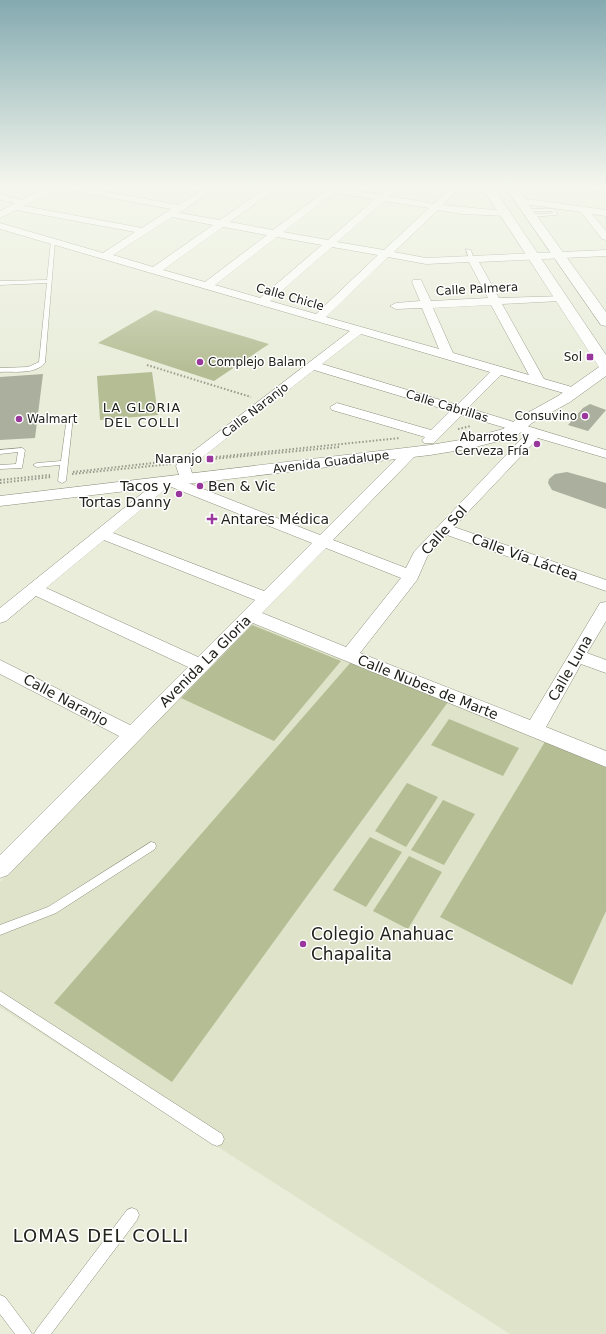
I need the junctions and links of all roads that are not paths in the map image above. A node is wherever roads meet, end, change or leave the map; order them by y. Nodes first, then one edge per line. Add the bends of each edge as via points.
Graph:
1 (53, 246) edge
2 (71, 246) edge
3 (120, 246) edge
4 (189, 246) edge
5 (259, 246) edge
6 (327, 246) edge
7 (343, 246) edge
8 (394, 246) edge
9 (526, 246) edge
10 (552, 246) edge
11 (606, 253) edge
12 (386, 254) junction
13 (470, 255) junction
14 (558, 255) junction
15 (105, 256) junction
16 (532, 256) junction
17 (154, 271) junction
18 (50, 281) junction
19 (417, 282) dead end
20 (0, 283) edge
21 (206, 286) junction
22 (560, 298) junction
23 (495, 300) junction
24 (262, 302) junction
25 (426, 304) junction
26 (396, 306) dead end
27 (317, 319) junction
28 (606, 322) edge
29 (357, 331) junction
30 (448, 356) junction
31 (311, 365) junction
32 (606, 366) edge
33 (606, 369) edge
34 (0, 370) edge
35 (498, 371) junction
36 (540, 383) junction
37 (574, 392) junction
38 (337, 407) dead end
39 (460, 409) junction
40 (70, 416) dead end
41 (512, 424) junction
42 (433, 436) junction
43 (407, 443) junction
44 (0, 452) edge
45 (606, 454) edge
46 (65, 463) junction
47 (37, 465) dead end
48 (0, 467) edge
49 (187, 467) junction
50 (63, 476) junction
51 (167, 482) junction
52 (0, 488) edge
53 (0, 502) edge
54 (444, 529) junction
55 (102, 534) junction
56 (323, 542) junction
57 (411, 576) junction
58 (606, 586) edge
59 (34, 589) junction
60 (267, 598) junction
61 (606, 607) edge
62 (250, 615) junction
63 (0, 618) edge
64 (349, 655) junction
65 (578, 656) junction
66 (0, 666) edge
67 (202, 666) junction
68 (606, 667) edge
69 (534, 730) junction
70 (132, 734) junction
71 (606, 759) edge
72 (151, 846) dead end
73 (0, 870) edge
74 (0, 930) edge
75 (0, 997) edge
76 (216, 1139) dead end
77 (132, 1215) dead end
78 (0, 1302) edge
79 (24, 1334) edge
80 (42, 1334) edge

1 - 18 lane
2 - 15 street, Calle Chicle
3 - 15 street
4 - 17 street
5 - 21 street
6 - 24 street
7 - 12 street
8 - 12 street
9 - 16 main road
10 - 14 main road
11 - 14 street
12 - 13 street via 426,261
12 - 27 street
13 - 16 street
13 - 23 street
14 - 16 street
14 - 28 main road
15 - 17 street, Calle Chicle
16 - 22 main road
17 - 21 street, Calle Chicle
18 - 20 lane
18 - 34 lane via 42,363 39,367
19 - 25 street
21 - 24 street, Calle Chicle
22 - 23 street, Calle Palmera
22 - 32 main road
23 - 25 street, Calle Palmera
23 - 36 street
24 - 27 street, Calle Chicle
25 - 26 street, Calle Palmera
25 - 30 street
27 - 29 street, Calle Chicle
29 - 30 street, Calle Chicle
29 - 31 street, Calle Naranjo
30 - 35 street, Calle Chicle
31 - 39 street, Calle Cabrillas
31 - 49 street, Calle Naranjo
33 - 37 main road
35 - 36 street, Calle Chicle
35 - 39 street
36 - 37 street, Calle Chicle
37 - 41 main road via 554,405
38 - 42 street
39 - 41 street, Calle Cabrillas
39 - 42 street
40 - 46 lane
41 - 42 main road, Avenida Guadalupe via 473,434
41 - 43 main road, Avenida Guadalupe via 499,437 467,444
41 - 45 street, Calle Cabrillas
41 - 54 street, Calle Sol
42 - 49 main road, Avenida Guadalupe
43 - 49 main road, Avenida Guadalupe
43 - 56 street, Avenida La Gloria
44 - 48 lane via 22,450 19,466
46 - 47 lane
46 - 50 lane
49 - 50 main road, Avenida Guadalupe
49 - 51 main road, Avenida Guadalupe
50 - 52 main road, Avenida Guadalupe
51 - 53 main road, Avenida Guadalupe
51 - 55 street
51 - 56 street
54 - 57 street, Calle Sol via 420,555
54 - 58 street, Calle Vía Láctea
55 - 59 street
55 - 60 street
56 - 57 street
56 - 60 street, Avenida La Gloria
57 - 64 street, Calle Sol
59 - 63 street
59 - 67 street
60 - 62 street, Avenida La Gloria
61 - 65 street, Calle Luna via 584,641
62 - 64 street, Calle Nubes de Marte
62 - 67 street, Avenida La Gloria
64 - 69 street, Calle Nubes de Marte
65 - 68 street
65 - 69 street, Calle Luna
66 - 70 street, Calle Naranjo
67 - 70 street, Avenida La Gloria
69 - 71 street, Calle Nubes de Marte
70 - 73 street, Avenida La Gloria
72 - 74 lane via 52,910
75 - 76 lane
77 - 80 lane
78 - 79 lane

